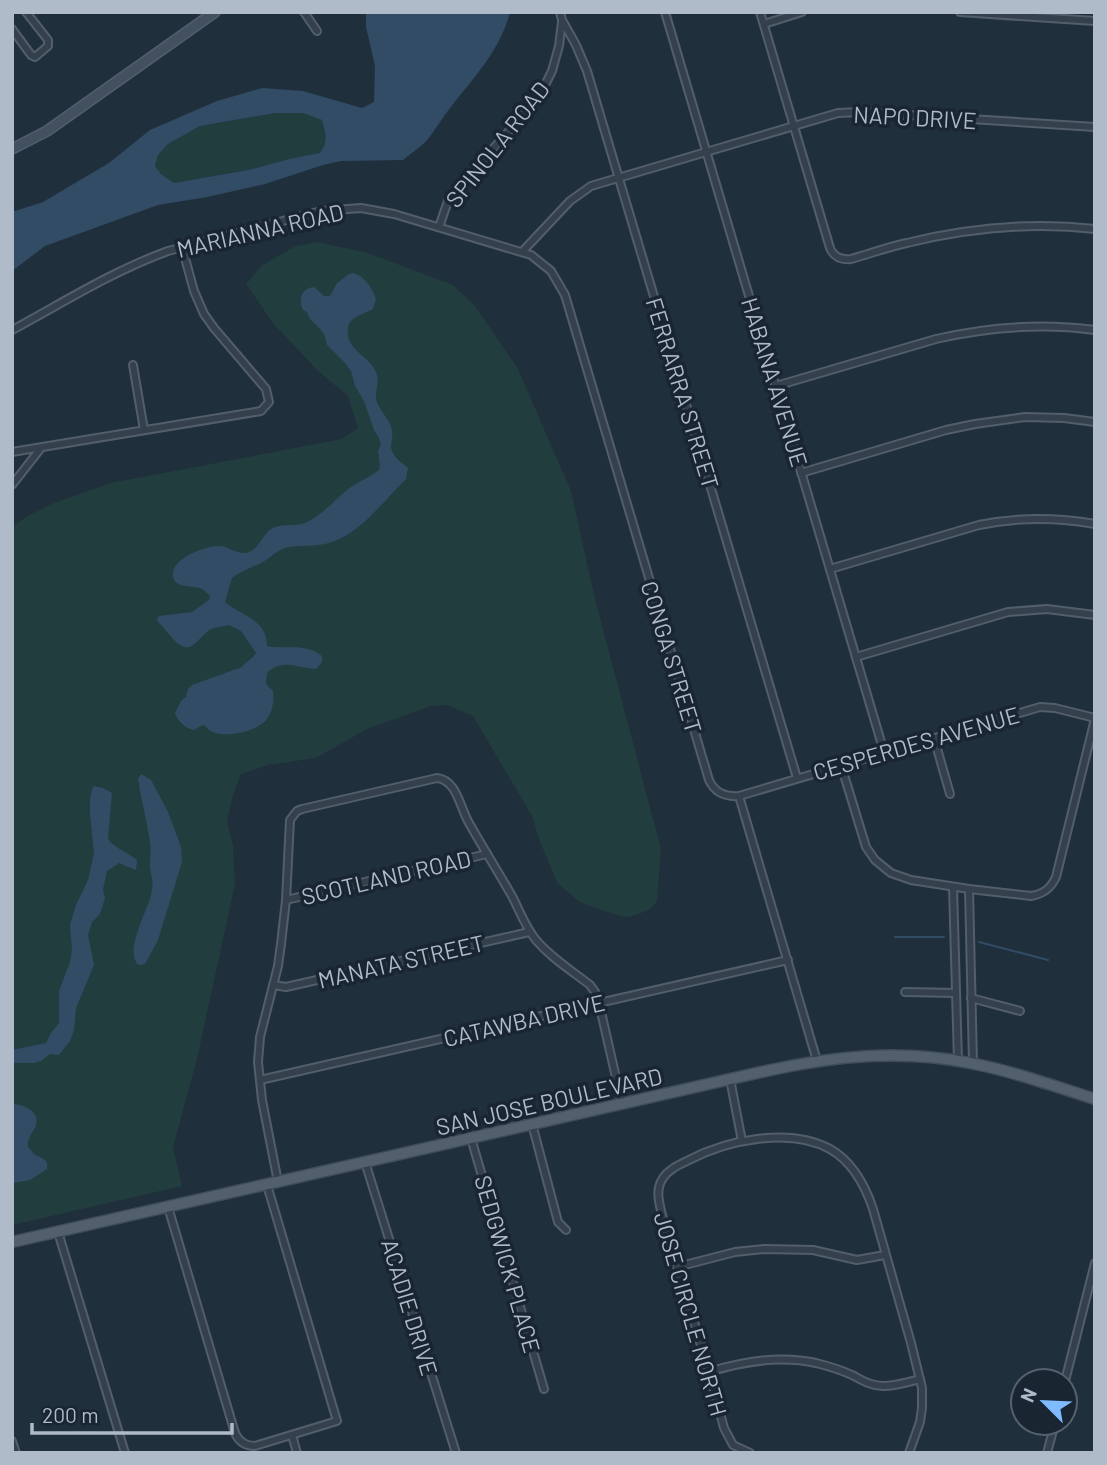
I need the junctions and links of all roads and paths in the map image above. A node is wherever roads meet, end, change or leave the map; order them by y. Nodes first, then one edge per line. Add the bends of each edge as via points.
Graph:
1 (26, 12) edge
2 (215, 12) edge
3 (304, 12) edge
4 (665, 12) edge
5 (760, 12) edge
6 (802, 12) edge
7 (960, 12) edge
8 (561, 16) edge
9 (1095, 21) edge
10 (764, 24) junction
11 (12, 29) edge
12 (317, 32) dead end
13 (794, 126) junction
14 (1095, 127) edge
15 (12, 149) edge
16 (706, 152) junction
17 (619, 177) junction
18 (439, 227) junction
19 (1095, 229) edge
20 (182, 247) junction
21 (522, 252) junction
22 (12, 330) edge
23 (1095, 330) edge
24 (133, 365) dead end
25 (776, 386) junction
26 (1095, 422) edge
27 (144, 430) junction
28 (41, 447) junction
29 (12, 452) edge
30 (802, 473) junction
31 (12, 485) edge
32 (1095, 524) edge
33 (830, 569) junction
34 (1095, 615) edge
35 (856, 657) junction
36 (1095, 719) edge
37 (934, 738) junction
38 (884, 752) junction
39 (841, 765) junction
40 (797, 778) junction
41 (950, 794) dead end
42 (739, 796) junction
43 (487, 854) junction
44 (953, 887) junction
45 (969, 889) junction
46 (286, 900) junction
47 (529, 932) junction
48 (788, 960) junction
49 (273, 985) junction
50 (905, 992) dead end
51 (956, 993) junction
52 (971, 998) junction
53 (599, 1003) junction
54 (1020, 1011) dead end
55 (817, 1060) junction
56 (958, 1060) junction
57 (973, 1063) junction
58 (730, 1079) junction
59 (260, 1080) junction
60 (1095, 1099) edge
61 (622, 1104) junction
62 (532, 1124) junction
63 (471, 1138) junction
64 (742, 1141) junction
65 (365, 1162) junction
66 (278, 1182) junction
67 (267, 1185) junction
68 (168, 1207) junction
69 (566, 1230) dead end
70 (58, 1232) junction
71 (12, 1242) edge
72 (885, 1255) junction
73 (1095, 1263) edge
74 (677, 1267) junction
75 (1069, 1367) edge
76 (709, 1372) junction
77 (920, 1379) junction
78 (544, 1389) dead end
79 (292, 1435) junction
80 (12, 1441) edge
81 (16, 1453) edge
82 (125, 1453) edge
83 (297, 1453) edge
84 (456, 1453) edge
85 (750, 1453) edge
86 (909, 1453) edge

1 - 11 street via 48,46 35,57
2 - 15 street via 65,119
3 - 12 street
4 - 16 street, HABANA AVENUE
5 - 10 street
6 - 10 street
7 - 9 street
8 - 17 street, FERRARRA STREET via 587,71
8 - 18 street, SPINOLA ROAD via 559,46 545,88 447,201
10 - 13 street
13 - 14 street, NAPO DRIVE via 859,112
13 - 16 street, NAPO DRIVE
13 - 19 street via 832,253 839,258 1018,226
16 - 17 street, NAPO DRIVE
16 - 25 street, HABANA AVENUE
17 - 21 street via 580,192
17 - 40 street, FERRARRA STREET
18 - 20 street, MARIANNA ROAD via 373,210 341,208
18 - 21 street, MARIANNA ROAD
20 - 22 street, MARIANNA ROAD via 115,273
20 - 27 street via 204,314 267,389 269,402 261,411
21 - 42 street, CONGA STREET via 546,265 565,295 709,780 723,795
23 - 25 street via 1022,327 956,335
24 - 27 street
25 - 30 street, HABANA AVENUE
26 - 30 street via 1025,417 975,424
27 - 28 street
28 - 29 street
28 - 31 street
30 - 33 street, HABANA AVENUE
32 - 33 street via 1051,518 1000,521
33 - 35 street, HABANA AVENUE
34 - 35 street via 1047,609 1008,612
35 - 38 street, HABANA AVENUE
36 - 37 street, CESPERDES AVENUE via 1040,707
36 - 45 street via 1056,877 1048,889 1031,896
37 - 38 street, CESPERDES AVENUE
37 - 41 street
38 - 39 street, CESPERDES AVENUE
39 - 40 street, CESPERDES AVENUE
39 - 44 street via 866,847 875,860 902,878
40 - 42 street, CESPERDES AVENUE
42 - 48 street
43 - 46 street, SCOTLAND ROAD
43 - 46 street via 453,786 437,778 298,811 290,820
43 - 47 street
44 - 45 street
44 - 51 street
45 - 52 street
46 - 49 street
47 - 49 street, MANATA STREET via 286,987
47 - 53 street via 590,985
48 - 53 street, CATAWBA DRIVE
48 - 55 street
49 - 59 street via 260,1037
50 - 51 street
51 - 56 street
52 - 54 street
52 - 57 street
53 - 59 street, CATAWBA DRIVE
53 - 61 street
55 - 56 main road, SAN JOSE BOULEVARD via 883,1055
55 - 58 main road, SAN JOSE BOULEVARD
56 - 57 main road, SAN JOSE BOULEVARD
57 - 60 main road, SAN JOSE BOULEVARD
58 - 61 main road, SAN JOSE BOULEVARD
58 - 64 street
59 - 66 street
61 - 62 main road, SAN JOSE BOULEVARD
62 - 63 main road, SAN JOSE BOULEVARD
62 - 69 street via 558,1222
63 - 65 main road, SAN JOSE BOULEVARD
63 - 78 street, SEDGWICK PLACE
64 - 72 street via 806,1140 845,1160 865,1187
64 - 74 street, JOSE CIRCLE NORTH via 696,1156 670,1170 662,1181 658,1197
65 - 66 main road, SAN JOSE BOULEVARD
65 - 84 street, ACADIE DRIVE
66 - 67 main road, SAN JOSE BOULEVARD
67 - 68 main road, SAN JOSE BOULEVARD
67 - 79 street via 337,1421
68 - 70 main road, SAN JOSE BOULEVARD
68 - 79 street via 235,1433 242,1443 255,1446
70 - 71 main road, SAN JOSE BOULEVARD
70 - 82 street
72 - 74 street via 857,1260 813,1250 765,1249
72 - 77 street
73 - 75 street
74 - 76 street, JOSE CIRCLE NORTH
76 - 77 street via 733,1364 788,1359 839,1369 883,1386
76 - 85 street, JOSE CIRCLE NORTH via 724,1428 733,1445
77 - 86 street via 921,1418
79 - 83 street
80 - 81 street

